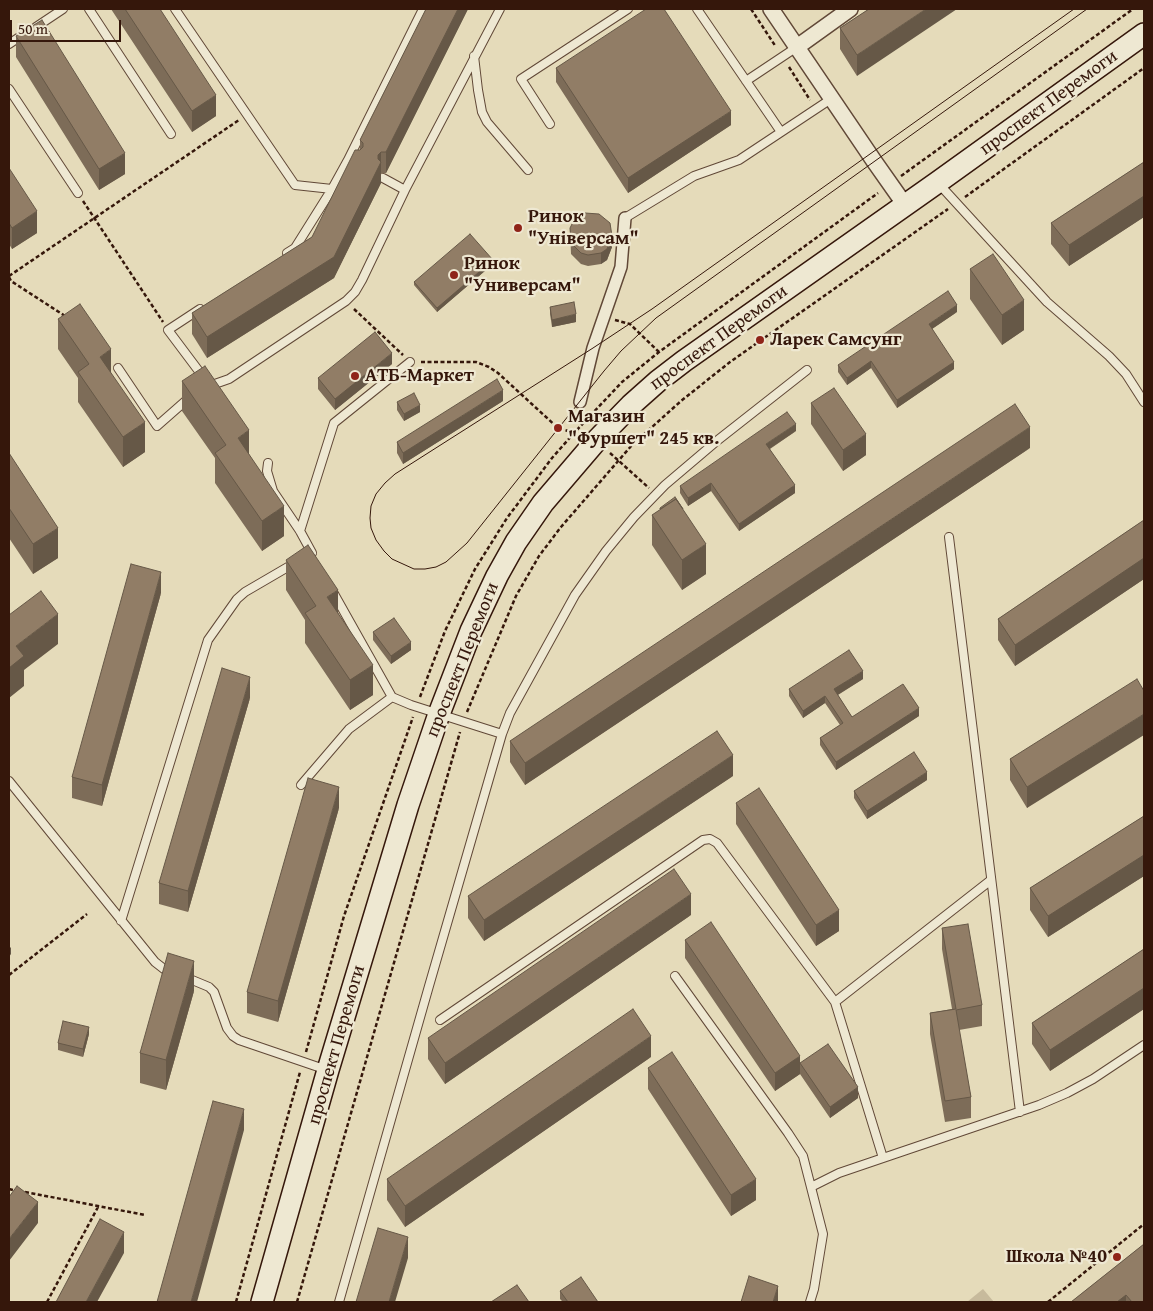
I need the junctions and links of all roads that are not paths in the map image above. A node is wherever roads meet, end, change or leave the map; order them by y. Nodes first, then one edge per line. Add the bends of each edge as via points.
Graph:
1 (89, 9) edge
2 (175, 9) edge
3 (423, 9) edge
4 (500, 9) edge
5 (628, 9) edge
6 (697, 9) edge
7 (771, 9) edge
8 (850, 9) edge
9 (60, 10) edge
10 (1144, 34) edge
11 (9, 44) edge
12 (797, 47) junction
13 (474, 56) junction
14 (746, 81) junction
15 (9, 89) edge
16 (831, 99) junction
17 (550, 124) dead end
18 (781, 132) junction
19 (171, 134) dead end
20 (348, 160) junction
21 (358, 166) edge
22 (528, 170) dead end
23 (383, 178) dead end
24 (938, 182) junction
25 (332, 189) junction
26 (405, 190) junction
27 (78, 193) road end
28 (905, 204) junction
29 (625, 218) joint
30 (279, 258) edge
31 (208, 304) edge
32 (410, 362) road end
33 (118, 368) dead end
34 (807, 370) dead end
35 (210, 386) junction
36 (580, 402) dead end
37 (1144, 402) edge
38 (268, 462) dead end
39 (300, 531) junction
40 (949, 537) dead end
41 (311, 552) junction
42 (316, 560) edge
43 (330, 586) edge
44 (392, 697) junction
45 (439, 714) junction
46 (502, 734) junction
47 (9, 781) edge
48 (300, 785) dead end
49 (992, 880) junction
50 (121, 921) junction
51 (675, 976) dead end
52 (835, 1002) junction
53 (440, 1020) dead end
54 (1144, 1046) edge
55 (328, 1070) junction
56 (1020, 1112) junction
57 (883, 1158) junction
58 (811, 1187) junction
59 (262, 1302) edge
60 (339, 1302) edge
61 (810, 1302) edge

1 - 19 lane
2 - 25 lane via 295,185
3 - 20 lane
4 - 13 lane
5 - 17 lane via 520,79
6 - 14 lane
7 - 12 street
8 - 12 street
9 - 11 lane
10 - 24 main road, проспект Перемоги
12 - 14 lane
12 - 16 street
13 - 22 lane via 482,112
13 - 26 lane
14 - 18 lane
15 - 27 lane
16 - 18 lane
16 - 28 street
18 - 29 lane via 739,160 694,176
20 - 21 lane
20 - 25 lane
23 - 26 lane
24 - 28 main road, проспект Перемоги
24 - 37 lane via 1046,302 1126,374
25 - 30 lane via 295,248
26 - 35 lane via 355,292 228,379
28 - 45 main road, проспект Перемоги via 677,366 631,405 596,441 543,503 516,542 482,606
29 - 36 street via 621,267 593,348
31 - 35 lane via 168,330
32 - 39 lane via 334,424
33 - 35 lane via 157,426 183,402
34 - 46 lane via 718,440 655,494 634,517 575,595 520,693
38 - 39 lane via 267,471 273,491
39 - 41 lane
40 - 49 lane
41 - 42 lane
41 - 50 lane via 245,592 208,640
43 - 44 lane
44 - 45 lane
44 - 48 lane via 349,729
45 - 46 lane
45 - 55 main road, проспект Перемоги via 408,805
46 - 60 lane
47 - 50 lane
49 - 52 lane
49 - 56 lane
50 - 55 lane via 164,969 214,992 233,1036
51 - 58 lane via 803,1156
52 - 53 lane via 717,843 710,839 703,840
52 - 57 lane
54 - 56 lane via 1067,1093
55 - 59 main road, проспект Перемоги
56 - 57 lane
57 - 58 lane via 839,1172
58 - 61 lane via 823,1234

